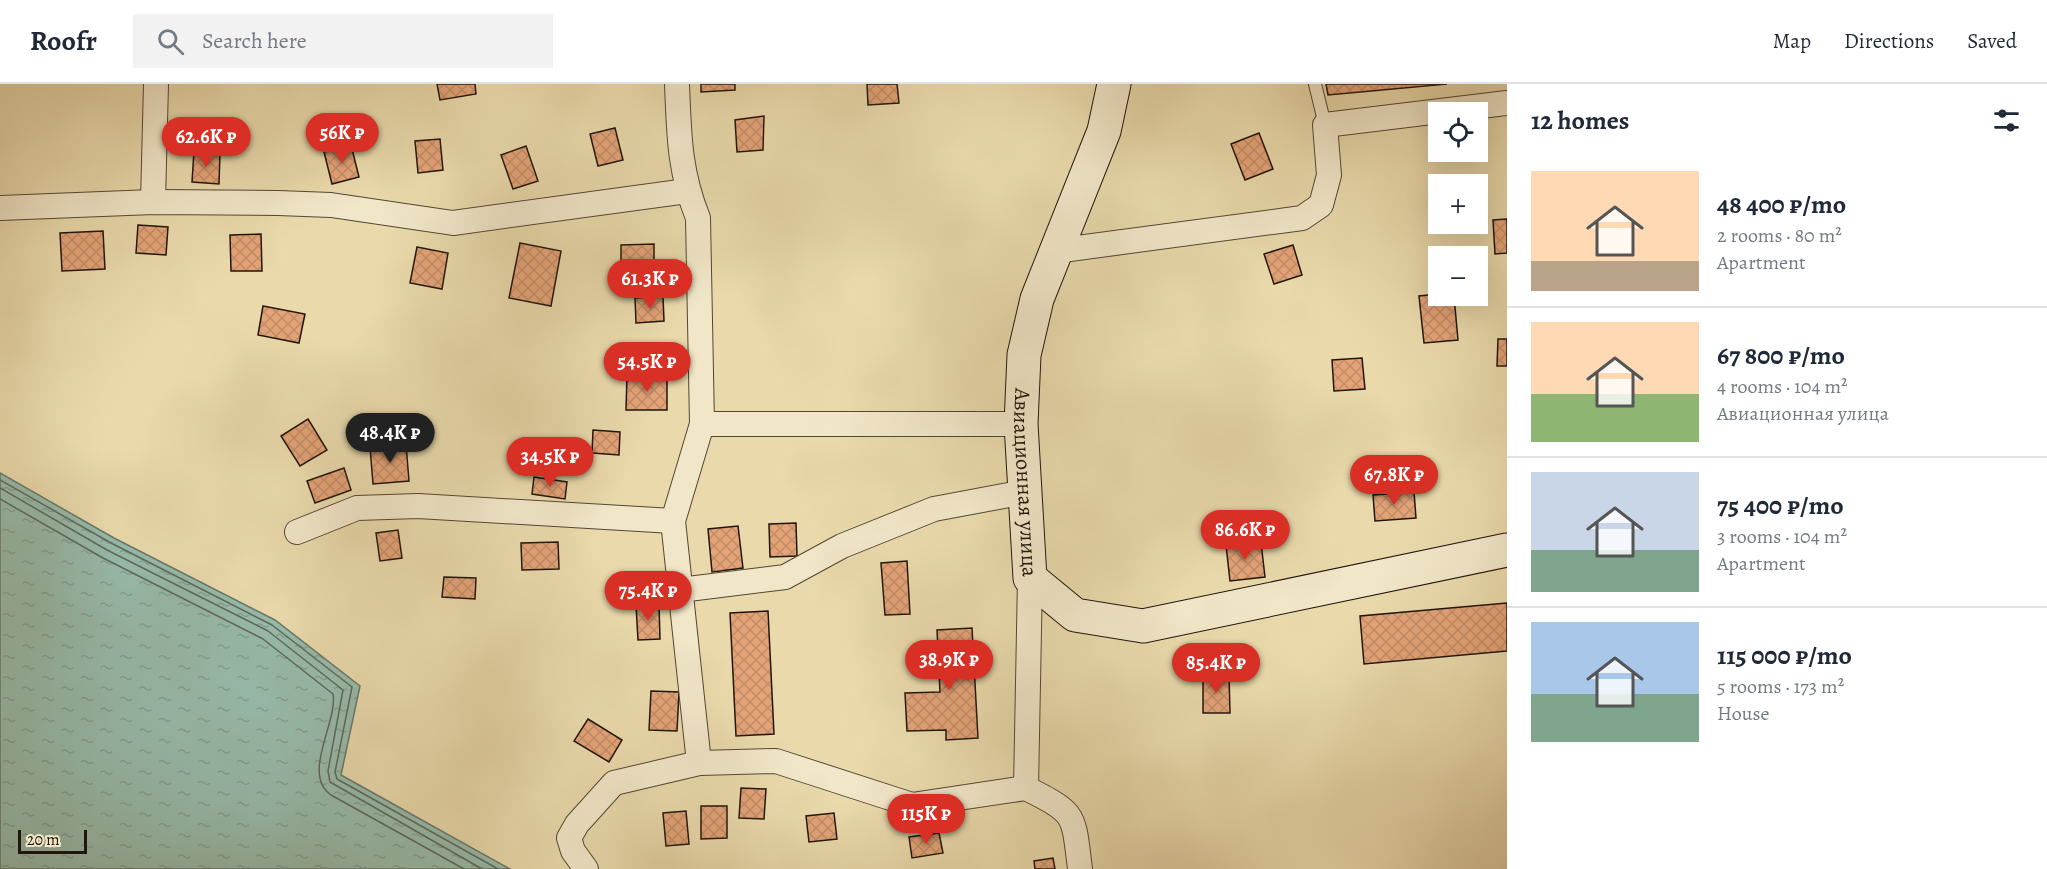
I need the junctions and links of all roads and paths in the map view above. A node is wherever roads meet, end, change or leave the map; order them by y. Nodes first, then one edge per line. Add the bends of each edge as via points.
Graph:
1 (156, 84) edge
2 (677, 84) edge
3 (1114, 84) edge
4 (1315, 84) edge
5 (1507, 103) edge
6 (1325, 125) junction
7 (687, 191) junction
8 (153, 202) junction
9 (0, 208) edge
10 (1055, 251) junction
11 (702, 424) junction
12 (1022, 424) junction
13 (1025, 492) junction
14 (673, 522) junction
15 (297, 532) dead end
16 (1507, 550) edge
17 (1030, 578) junction
18 (680, 591) junction
19 (699, 763) junction
20 (1026, 788) junction
21 (586, 869) edge
22 (1080, 869) edge

1 - 8 street
2 - 7 street via 679,151
3 - 10 street, Авиационная улица via 1104,130
4 - 6 lane
5 - 6 street
6 - 10 street via 1329,175 1321,205 1302,218
7 - 8 street via 453,223 331,205
7 - 11 street via 698,218
8 - 9 street
10 - 12 street, Авиационная улица via 1037,299 1024,355
11 - 12 street
11 - 14 street
12 - 13 street, Авиационная улица
13 - 17 street, Авиационная улица
13 - 18 street via 934,509 842,546 785,578
14 - 15 street via 418,506 357,508
14 - 18 street
16 - 17 street, Авиационная улица via 1143,626 1075,615
17 - 20 street
18 - 19 street
19 - 20 street via 776,761 912,805
19 - 21 street via 614,783 576,824 569,838
20 - 22 street via 1068,811 1075,827

